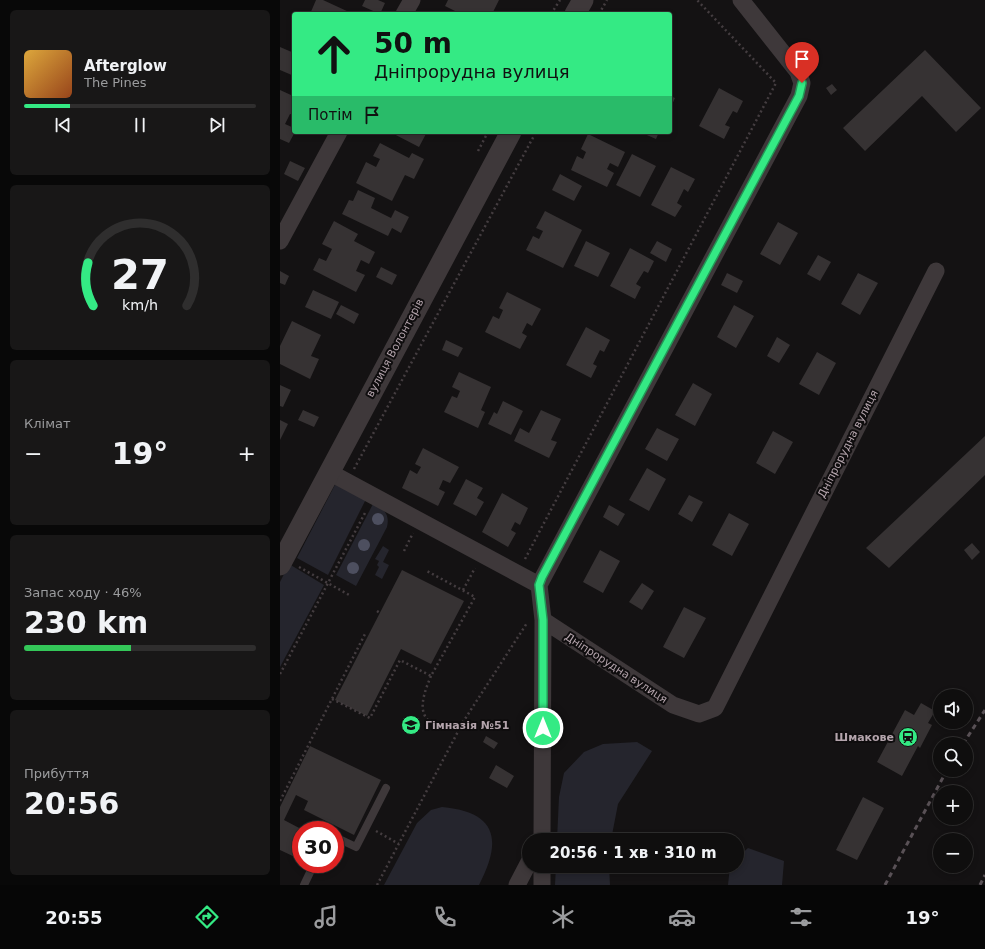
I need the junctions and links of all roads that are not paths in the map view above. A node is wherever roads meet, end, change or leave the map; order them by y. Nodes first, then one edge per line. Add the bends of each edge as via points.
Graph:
1 (412, 0) edge
2 (583, 0) edge
3 (741, 0) edge
4 (405, 12) edge
5 (576, 12) edge
6 (338, 134) edge
7 (510, 134) edge
8 (280, 241) edge
9 (936, 272) dead end
10 (329, 472) junction
11 (282, 562) edge
12 (539, 585) junction
13 (543, 620) junction
14 (386, 788) dead end
15 (542, 833) edge
16 (344, 841) edge
17 (310, 873) edge
18 (523, 873) edge
19 (542, 873) edge
20 (304, 885) edge
21 (517, 885) edge
22 (542, 885) edge

1 - 4 street
2 - 5 street
3 - 12 street via 798,72 802,83 799,96
6 - 8 street
7 - 10 street, вулиця Волонтерів
9 - 13 street, Дніпрорудна вулиця via 715,708 699,714 673,705
10 - 11 street, вулиця Волонтерів
10 - 12 street
12 - 13 street
13 - 15 street
14 - 16 lane via 356,846
17 - 20 lane
18 - 21 street
19 - 22 street

